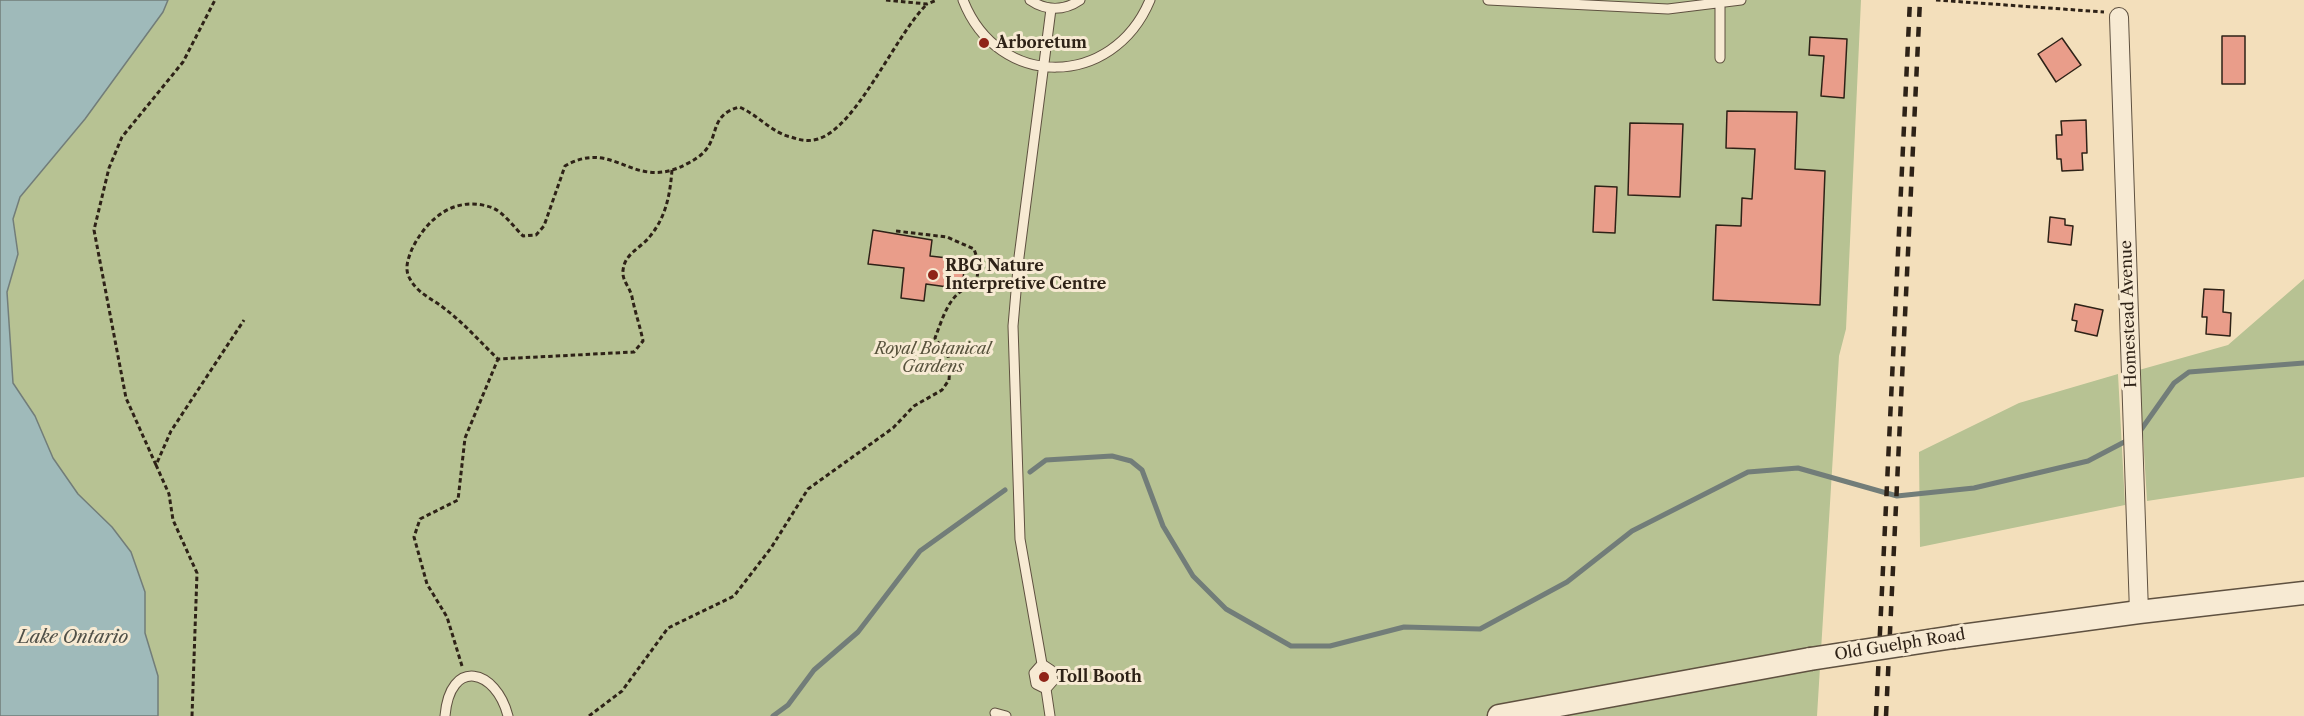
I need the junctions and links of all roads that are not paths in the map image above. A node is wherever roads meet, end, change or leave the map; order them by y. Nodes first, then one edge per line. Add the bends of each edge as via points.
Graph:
1 (963, 0) edge
2 (1030, 0) edge
3 (1080, 0) edge
4 (1150, 0) edge
5 (1488, 0) edge
6 (1741, 0) edge
7 (1720, 1) edge
8 (1051, 9) junction
9 (2119, 17) road end
10 (1720, 58) dead end
11 (1042, 67) junction
12 (2304, 593) edge
13 (2139, 612) junction
14 (995, 713) dead end
15 (445, 716) edge
16 (508, 716) edge
17 (1006, 716) edge
18 (1050, 716) edge
19 (1499, 716) edge

1 - 11 lane via 970,18 989,42 1014,58
2 - 8 lane
3 - 8 lane
4 - 11 lane via 1132,32 1103,56 1080,65
5 - 7 lane via 1668,9
6 - 7 lane
7 - 10 lane
8 - 11 lane
9 - 13 street, Homestead Avenue
11 - 18 lane via 1013,326 1020,539 1042,664 1034,673 1036,684 1046,689
12 - 13 street, Old Guelph Road
13 - 19 street, Old Guelph Road, bridge via 1810,659
14 - 17 lane
15 - 16 lane via 447,694 459,679 472,676 490,683 504,701

